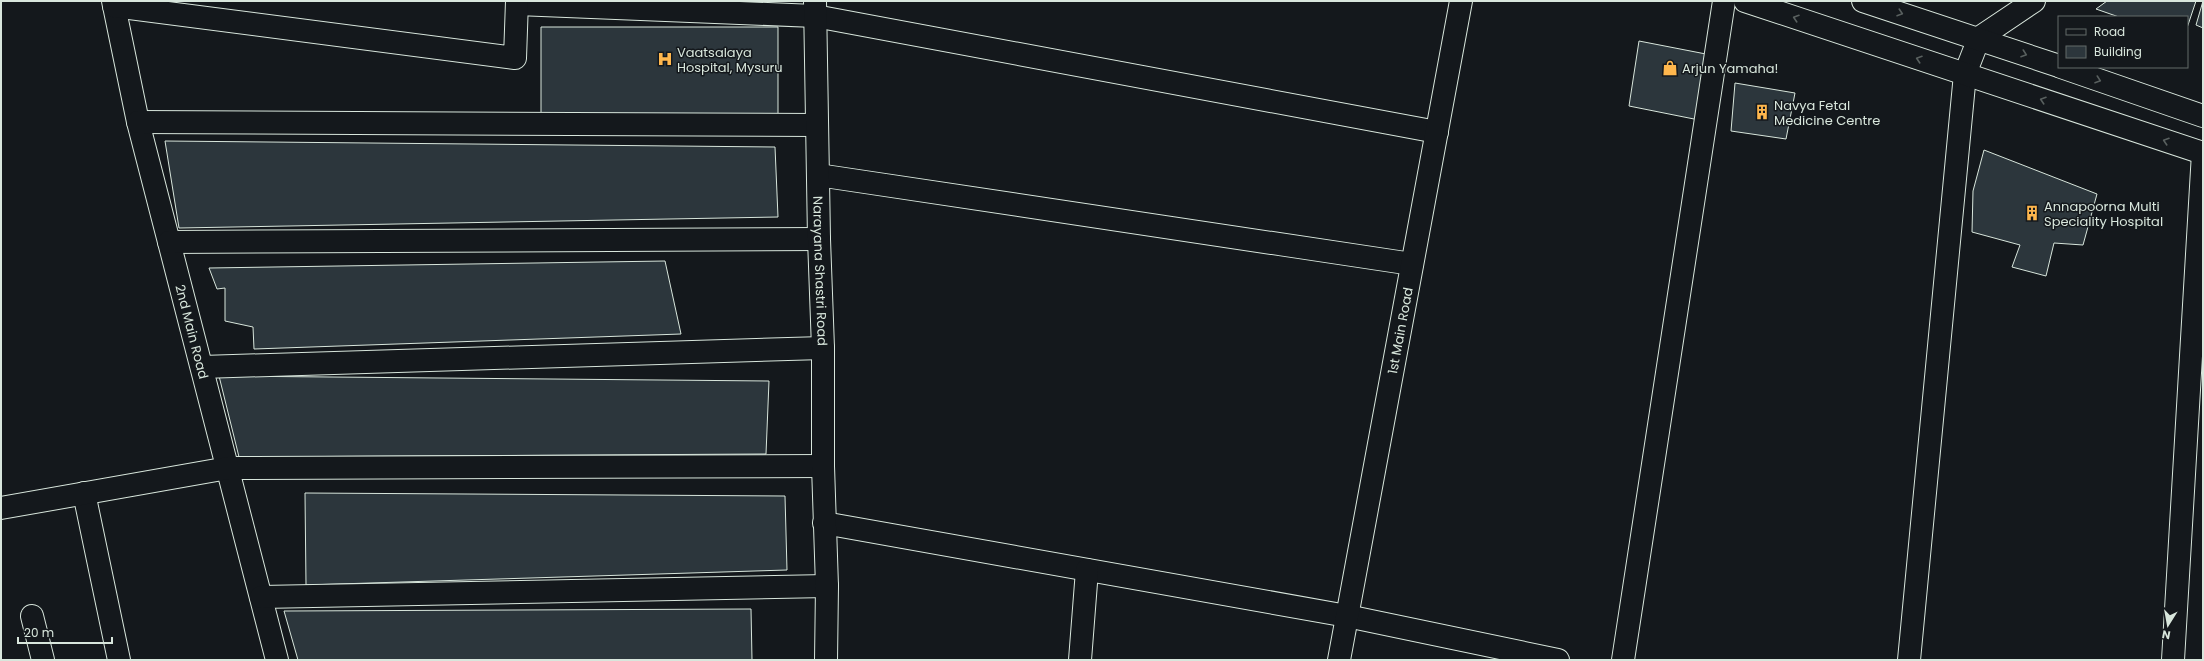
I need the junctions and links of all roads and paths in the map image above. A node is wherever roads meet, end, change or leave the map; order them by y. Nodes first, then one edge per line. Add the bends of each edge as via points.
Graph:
1 (1461, 1) edge
2 (1724, 1) edge
3 (1745, 1) edge
4 (1863, 1) edge
5 (2034, 1) edge
6 (517, 3) edge
7 (113, 4) edge
8 (815, 8) edge
9 (1979, 38) junction
10 (2058, 66) edge
11 (2063, 68) edge
12 (1965, 74) junction
13 (2203, 116) edge
14 (138, 122) junction
15 (817, 125) junction
16 (1437, 132) junction
17 (2203, 153) edge
18 (818, 175) junction
19 (819, 239) junction
20 (169, 242) junction
21 (1412, 264) junction
22 (823, 348) junction
23 (202, 367) junction
24 (823, 466) junction
25 (228, 468) junction
26 (84, 494) junction
27 (1, 508) edge
28 (824, 523) junction
29 (1087, 570) junction
30 (827, 586) junction
31 (260, 597) junction
32 (32, 616) dead end
33 (1347, 616) junction
34 (43, 660) edge
35 (119, 660) edge
36 (277, 660) edge
37 (826, 660) edge
38 (1080, 660) edge
39 (1339, 660) edge
40 (1558, 660) edge
41 (1623, 660) edge
42 (1910, 660) edge
43 (2173, 660) edge

1 - 16 street, 1st Main Road
2 - 41 street
12 -> 3 street
4 -> 9 street
5 - 9 street
6 - 7 street via 515,58
6 - 8 street
7 - 14 street, 2nd Main Road
8 - 15 street, Narayana Shastri Road
8 - 16 street
9 -> 10 street
9 - 12 street
11 -> 13 street
17 -> 12 street
12 - 42 street
14 - 15 street
14 - 20 street, 2nd Main Road
15 - 18 street, Narayana Shastri Road
16 - 21 street, 1st Main Road
17 - 43 street
18 - 19 street, Narayana Shastri Road
18 - 21 street
19 - 20 street
19 - 22 street, Narayana Shastri Road
20 - 23 street, 2nd Main Road
21 - 33 street, 1st Main Road
22 - 23 street
22 - 24 street, Narayana Shastri Road
23 - 25 street, 2nd Main Road
24 - 25 street
24 - 28 street, Narayana Shastri Road
25 - 26 street
25 - 31 street, 2nd Main Road
26 - 27 street
26 - 35 street
28 - 29 street
28 - 30 street, Narayana Shastri Road
29 - 33 street
29 - 38 street
30 - 31 street
30 - 37 street, Narayana Shastri Road
31 - 36 street, 2nd Main Road
32 - 34 street
33 - 39 street, 1st Main Road
33 - 40 street

